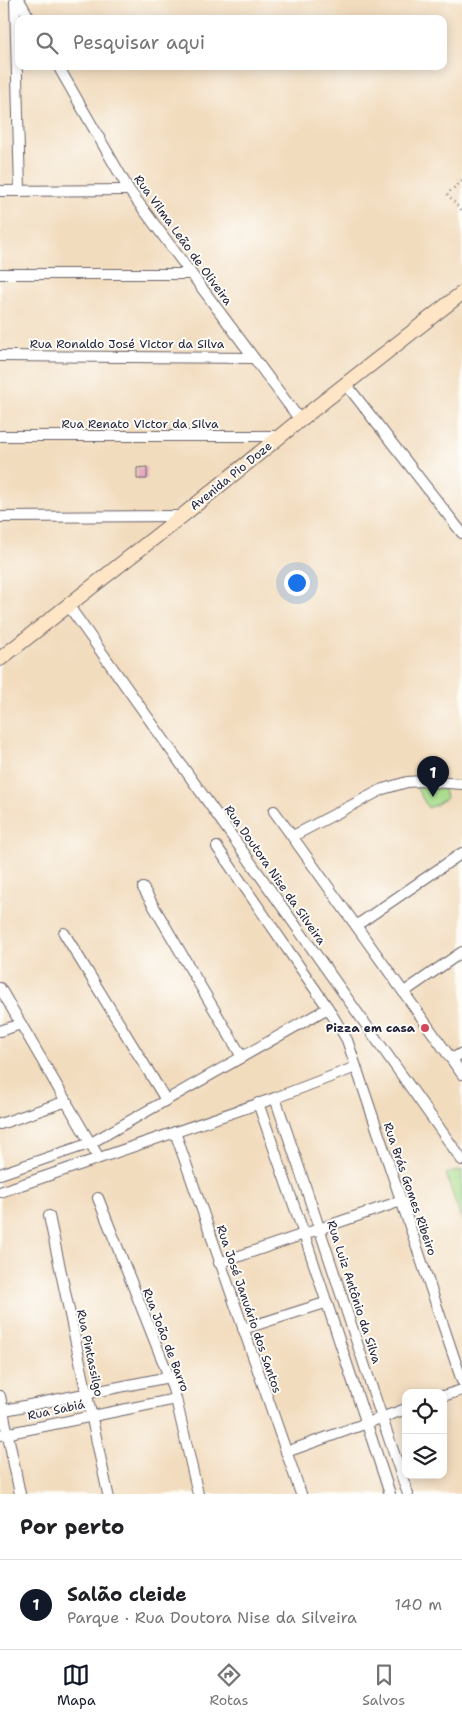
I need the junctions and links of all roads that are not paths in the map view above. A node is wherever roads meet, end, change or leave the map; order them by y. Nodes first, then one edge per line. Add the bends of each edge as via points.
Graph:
1 (15, 0) edge
2 (19, 0) edge
3 (15, 15) edge
4 (28, 15) edge
5 (17, 70) edge
6 (60, 70) edge
7 (129, 190) junction
8 (0, 191) edge
9 (20, 191) junction
10 (0, 274) edge
11 (191, 274) junction
12 (462, 293) edge
13 (0, 356) edge
14 (253, 358) junction
15 (346, 384) junction
16 (300, 420) junction
17 (0, 436) edge
18 (280, 436) junction
19 (182, 516) junction
20 (0, 517) edge
21 (462, 533) edge
22 (68, 605) junction
23 (0, 658) edge
24 (462, 784) edge
25 (274, 811) dead end
26 (293, 836) junction
27 (217, 847) dead end
28 (462, 853) edge
29 (143, 888) dead end
30 (357, 925) junction
31 (64, 933) dead end
32 (462, 952) edge
33 (0, 988) edge
34 (404, 992) junction
35 (328, 1008) junction
36 (21, 1024) junction
37 (0, 1031) edge
38 (462, 1053) edge
39 (242, 1056) junction
40 (452, 1059) junction
41 (356, 1067) junction
42 (462, 1074) edge
43 (275, 1098) junction
44 (166, 1100) junction
45 (66, 1101) junction
46 (258, 1103) junction
47 (0, 1124) edge
48 (175, 1132) junction
49 (91, 1143) junction
50 (460, 1154) edge
51 (99, 1158) junction
52 (0, 1174) edge
53 (0, 1192) edge
54 (98, 1198) dead end
55 (401, 1201) junction
56 (49, 1216) dead end
57 (320, 1228) junction
58 (304, 1234) junction
59 (219, 1263) junction
60 (325, 1303) junction
61 (243, 1329) junction
62 (169, 1377) junction
63 (462, 1382) edge
64 (462, 1390) edge
65 (85, 1393) junction
66 (447, 1395) edge
67 (0, 1396) edge
68 (176, 1399) junction
69 (402, 1410) edge
70 (2, 1411) edge
71 (91, 1416) junction
72 (382, 1418) junction
73 (366, 1423) junction
74 (3, 1434) edge
75 (286, 1452) junction
76 (20, 1494) edge
77 (108, 1494) edge
78 (198, 1494) edge
79 (301, 1494) edge
80 (390, 1494) edge
81 (408, 1494) edge

1 - 3 street
2 - 4 street
5 - 9 street
6 - 7 street, Rua Vilma Leão de Oliveira
7 - 9 street
7 - 11 street, Rua Vilma Leão de Oliveira
8 - 9 street
10 - 11 street
11 - 14 street, Rua Vilma Leão de Oliveira
12 - 15 street, Avenida Pio Doze
13 - 14 street, Rua Ronaldo José Victor da Silva
14 - 16 street, Rua Vilma Leão de Oliveira
15 - 16 street, Avenida Pio Doze
15 - 21 street
16 - 18 street, Avenida Pio Doze
17 - 18 street, Rua Renato Victor da Silva
18 - 19 street, Avenida Pio Doze
19 - 20 street
19 - 22 street, Avenida Pio Doze
22 - 23 street, Avenida Pio Doze
22 - 50 street, Rua Doutora Nise da Silveira
24 - 26 street via 407,782 383,789
25 - 26 street
26 - 30 street
27 - 35 street, Rua Brás Gomes Ribeiro
28 - 30 street
29 - 39 street
30 - 34 street
31 - 44 street
32 - 34 street
33 - 36 street
34 - 40 street
35 - 39 street
35 - 41 street, Rua Brás Gomes Ribeiro via 347,1040
36 - 37 street
36 - 45 street
38 - 40 street
39 - 44 street
40 - 42 street
41 - 43 street
41 - 55 street, Rua Brás Gomes Ribeiro
43 - 46 street
43 - 57 street, Rua Luiz Antônio da Silva
44 - 49 street
45 - 47 street
45 - 49 street
46 - 48 street
46 - 58 street
48 - 51 street
48 - 59 street, Rua José Januário dos Santos
49 - 51 street
49 - 52 street
51 - 53 street
54 - 62 street, Rua João de Barro
55 - 57 street
55 - 63 street, Rua Brás Gomes Ribeiro
56 - 65 street, Rua Pintassilgo
57 - 58 street
57 - 72 street, Rua Luiz Antônio da Silva
58 - 59 street
58 - 60 street
59 - 61 street, Rua José Januário dos Santos
60 - 61 street
60 - 73 street
61 - 75 street, Rua José Januário dos Santos
62 - 65 street, Rua Sabiá
62 - 68 street, Rua João de Barro
64 - 66 street
65 - 70 street, Rua Sabiá
65 - 71 street, Rua Pintassilgo
67 - 70 street
68 - 71 street, Rua Sabiá
68 - 78 street, Rua João de Barro
69 - 72 street
70 - 74 street
71 - 74 street, Rua Sabiá
71 - 77 street, Rua Pintassilgo
72 - 73 street
72 - 81 street, Rua Luiz Antônio da Silva
73 - 75 street
73 - 80 street
74 - 76 street
75 - 79 street, Rua José Januário dos Santos

